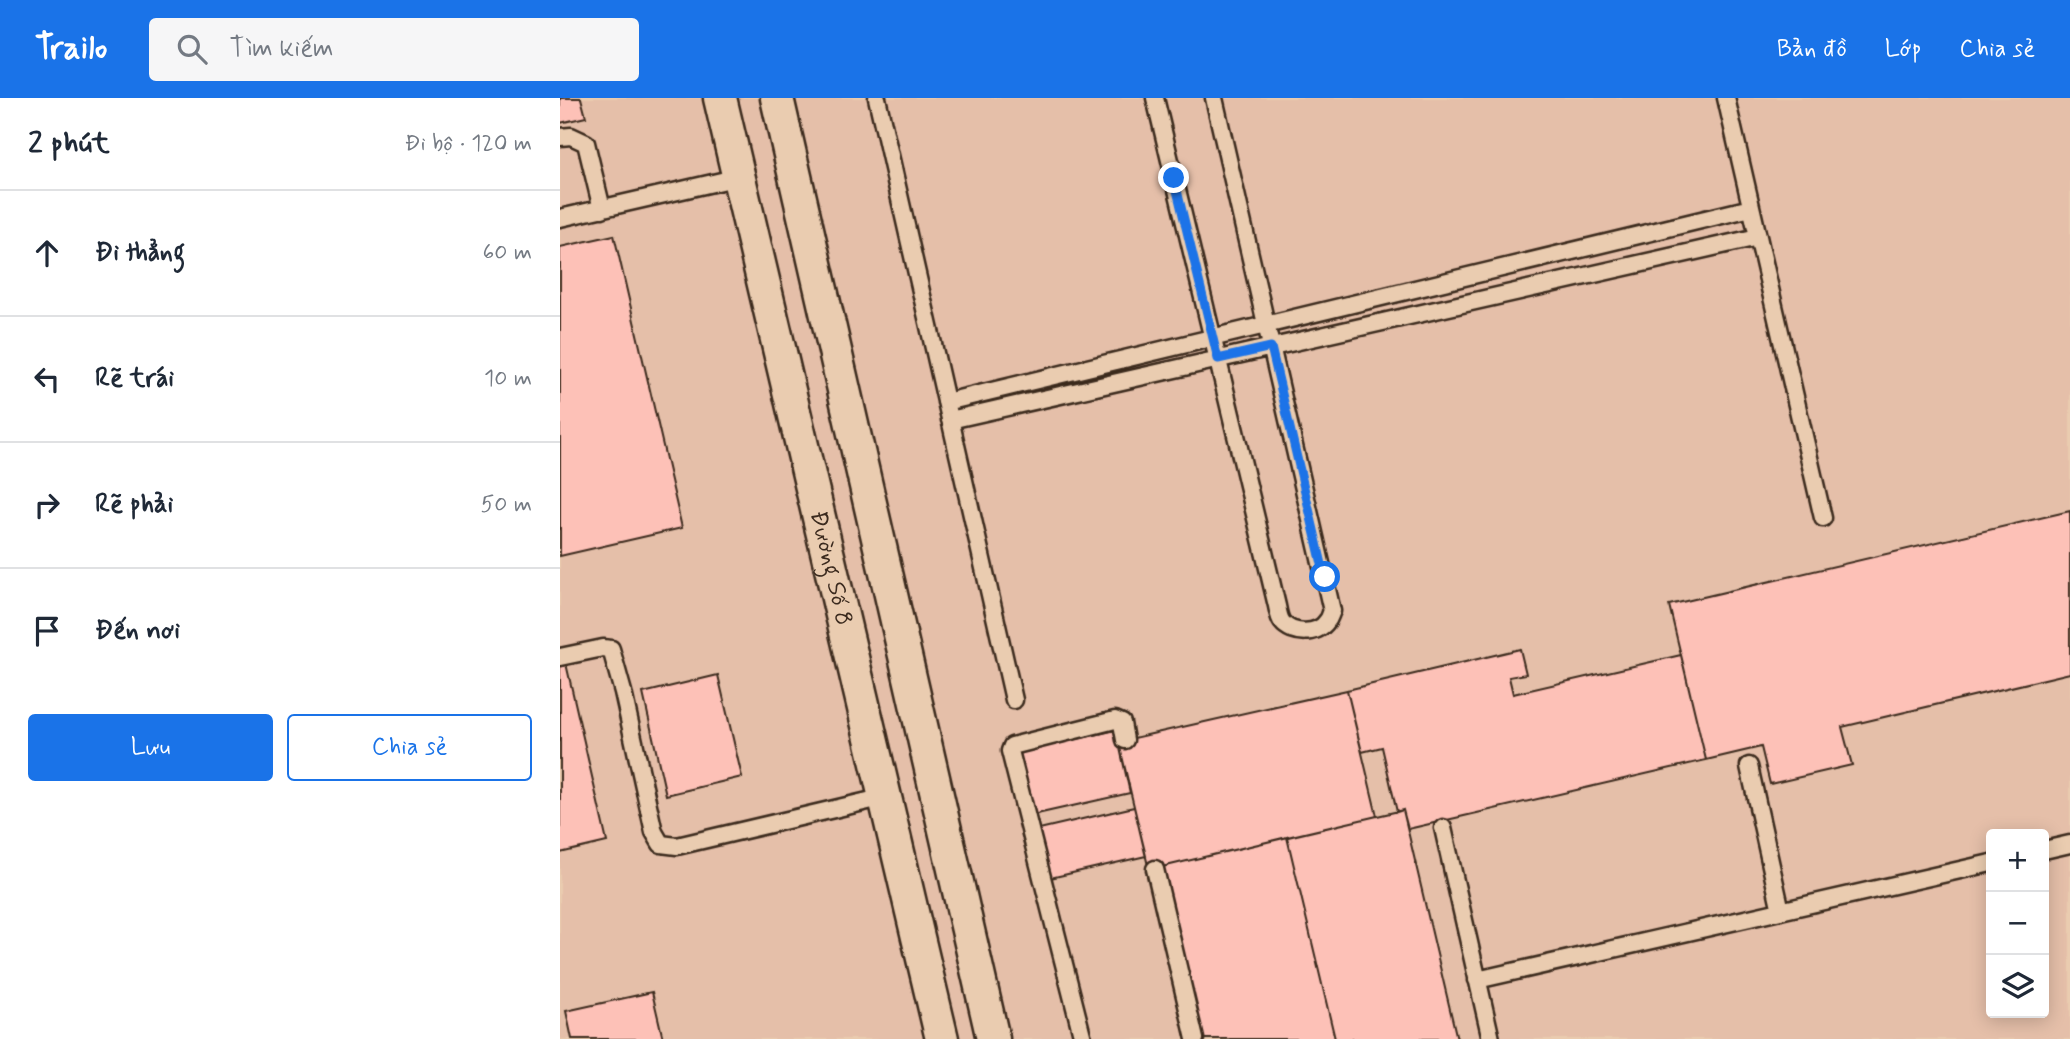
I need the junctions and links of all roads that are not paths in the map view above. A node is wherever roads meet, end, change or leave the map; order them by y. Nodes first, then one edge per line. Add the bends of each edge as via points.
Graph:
1 (720, 98) edge
2 (777, 98) edge
3 (877, 98) edge
4 (1155, 98) edge
5 (1214, 98) edge
6 (1726, 98) edge
7 (560, 137) edge
8 (738, 177) junction
9 (1751, 208) junction
10 (602, 209) junction
11 (560, 218) edge
12 (1758, 237) junction
13 (1266, 325) junction
14 (1213, 338) junction
15 (1271, 347) junction
16 (1218, 359) junction
17 (946, 402) junction
18 (950, 420) junction
19 (1823, 518) dead end
20 (560, 657) edge
21 (1014, 701) dead end
22 (1125, 740) dead end
23 (1749, 766) dead end
24 (885, 797) junction
25 (1443, 828) dead end
26 (2070, 845) edge
27 (2049, 849) edge
28 (1986, 864) edge
29 (1155, 869) dead end
30 (1781, 911) junction
31 (1477, 980) junction
32 (942, 1039) edge
33 (993, 1039) edge
34 (1083, 1039) edge
35 (1195, 1039) edge
36 (1491, 1039) edge

1 - 8 street, Đường Số 8
2 - 33 street
3 - 17 lane
4 - 14 lane
5 - 13 lane
6 - 9 lane
7 - 10 lane via 571,136 586,144
8 - 10 lane
8 - 24 street, Đường Số 8
9 - 12 lane
9 - 13 lane
10 - 11 lane
12 - 15 lane
12 - 19 lane
13 - 14 lane
13 - 15 lane
14 - 16 lane
14 - 17 lane
15 - 16 lane
15 - 16 lane via 1332,611 1327,623 1313,631 1288,628 1281,621
16 - 18 lane
17 - 18 lane
18 - 21 lane
20 - 24 lane via 611,649 654,832 661,844 677,846
22 - 34 lane via 1122,723 1115,720 1012,746 1010,751
23 - 30 lane
24 - 32 street, Đường Số 8
25 - 31 lane
26 - 27 lane
28 - 30 lane
29 - 35 lane
30 - 31 lane
31 - 36 lane

